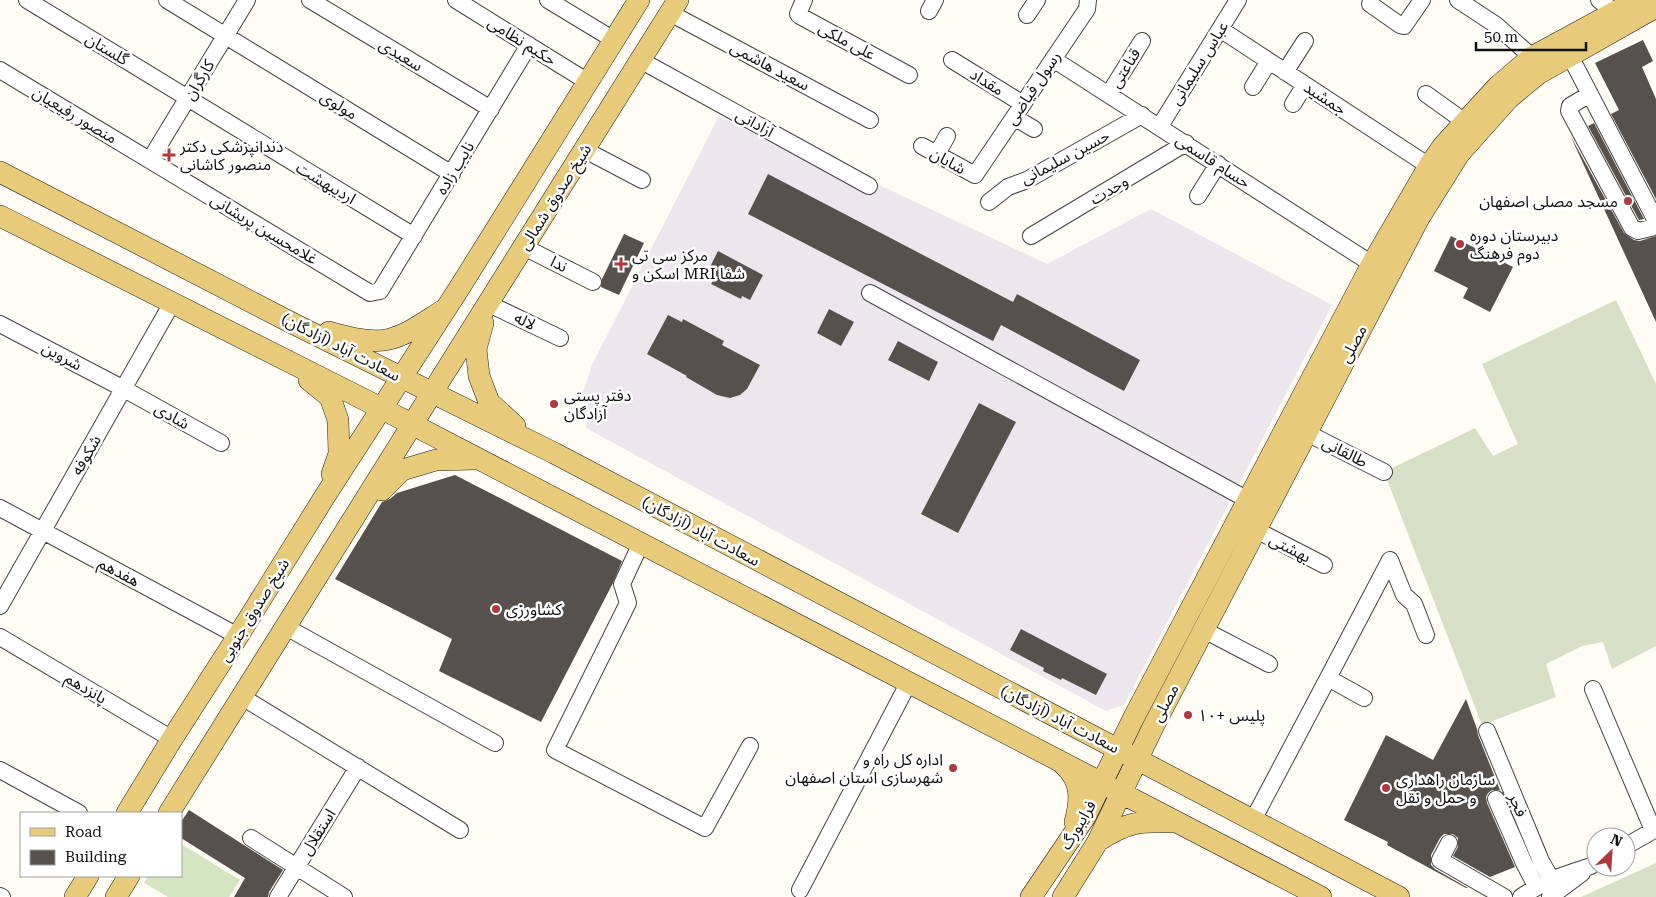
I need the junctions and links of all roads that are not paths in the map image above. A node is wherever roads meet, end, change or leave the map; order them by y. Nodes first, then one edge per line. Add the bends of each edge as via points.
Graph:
1 (27, 0) edge
2 (167, 0) edge
3 (247, 0) edge
4 (310, 0) edge
5 (456, 0) edge
6 (548, 0) edge
7 (639, 0) edge
8 (804, 0) edge
9 (1037, 0) edge
10 (1088, 0) edge
11 (1238, 0) edge
12 (1422, 0) edge
13 (1458, 0) edge
14 (1637, 0) edge
15 (1370, 4) dead end
16 (674, 6) edge
17 (1607, 6) edge
18 (1656, 7) edge
19 (1027, 15) dead end
20 (1220, 29) junction
21 (225, 36) junction
22 (614, 40) junction
23 (1142, 41) dead end
24 (1305, 41) dead end
25 (529, 45) junction
26 (1570, 56) junction
27 (1532, 57) junction
28 (1053, 59) junction
29 (640, 60) junction
30 (952, 60) dead end
31 (1269, 62) junction
32 (0, 70) edge
33 (1285, 72) junction
34 (909, 75) dead end
35 (588, 82) junction
36 (1305, 85) junction
37 (1253, 87) dead end
38 (1109, 94) junction
39 (1426, 94) dead end
40 (1590, 94) junction
41 (187, 98) junction
42 (1293, 104) dead end
43 (491, 109) junction
44 (1018, 110) junction
45 (1142, 115) junction
46 (870, 120) dead end
47 (1465, 122) junction
48 (1160, 126) junction
49 (1034, 129) dead end
50 (947, 136) dead end
51 (1186, 143) junction
52 (922, 146) dead end
53 (584, 150) junction
54 (937, 154) junction
55 (150, 160) junction
56 (1218, 164) junction
57 (1429, 166) junction
58 (0, 172) edge
59 (452, 174) junction
60 (974, 175) joint
61 (642, 180) dead end
62 (869, 186) dead end
63 (518, 194) junction
64 (1198, 196) dead end
65 (990, 202) dead end
66 (547, 210) junction
67 (0, 216) edge
68 (414, 236) junction
69 (1031, 236) dead end
70 (524, 247) junction
71 (1372, 264) junction
72 (593, 282) dead end
73 (460, 287) junction
74 (380, 291) joint
75 (870, 293) dead end
76 (172, 303) junction
77 (489, 304) junction
78 (288, 320) junction
79 (0, 324) edge
80 (560, 338) dead end
81 (279, 357) junction
82 (402, 378) junction
83 (124, 389) junction
84 (432, 392) junction
85 (382, 408) junction
86 (413, 425) junction
87 (1307, 433) junction
88 (221, 443) dead end
89 (554, 453) junction
90 (479, 459) junction
91 (1384, 472) dead end
92 (325, 496) junction
93 (1248, 500) junction
94 (0, 508) edge
95 (1266, 510) junction
96 (352, 521) junction
97 (43, 530) junction
98 (1256, 530) junction
99 (641, 543) junction
100 (1324, 565) dead end
101 (0, 606) edge
102 (286, 627) junction
103 (1204, 630) junction
104 (1426, 635) dead end
105 (238, 636) junction
106 (0, 637) edge
107 (1269, 664) dead end
108 (1328, 678) junction
109 (909, 682) junction
110 (1593, 689) dead end
111 (242, 698) junction
112 (1364, 698) dead end
113 (1134, 717) junction
114 (1153, 727) junction
115 (1077, 728) junction
116 (1487, 731) dead end
117 (172, 739) junction
118 (495, 744) dead end
119 (750, 746) dead end
120 (1128, 754) junction
121 (1057, 759) junction
122 (358, 767) junction
123 (0, 770) edge
124 (1102, 782) junction
125 (1186, 785) junction
126 (1122, 792) junction
127 (1496, 799) dead end
128 (76, 812) edge
129 (128, 812) edge
130 (170, 812) edge
131 (1253, 820) junction
132 (1180, 823) junction
133 (460, 830) dead end
134 (1655, 830) edge
135 (251, 838) dead end
136 (1098, 840) junction
137 (1636, 840) edge
138 (1449, 843) dead end
139 (1062, 851) junction
140 (297, 868) junction
141 (1586, 868) edge
142 (1586, 871) edge
143 (87, 877) edge
144 (128, 877) edge
145 (1543, 882) junction
146 (800, 890) dead end
147 (75, 897) edge
148 (116, 897) edge
149 (278, 897) edge
150 (344, 897) edge
151 (1032, 897) edge
152 (1063, 897) edge
153 (1321, 897) edge
154 (1399, 897) edge
155 (1504, 897) edge
156 (1521, 897) edge
157 (1550, 897) edge

1 - 41 street, گلستان
2 - 21 street, مولوی
3 - 21 street, کارگران
4 - 43 street, سعیدی
5 - 25 street, حکیم نظامی
6 - 22 street
7 - 22 main road, شیخ صدوق شمالی
8 - 34 street, علی ملکی via 800,16
9 - 19 street
10 - 28 street, رسول فیاضی via 1087,9
11 - 20 street, عباس سلیمانی
12 - 15 street via 1404,26
13 - 27 street via 1496,25
14 - 17 main road, مصلی
16 - 29 main road, شیخ صدوق شمالی
16 - 46 street, سعید هاشمی
17 - 27 main road, مصلی
18 - 26 main road, مصلی
20 - 31 street, جمشید
20 - 48 street, عباس سلیمانی
21 - 41 street, کارگران
21 - 59 street, مولوی
22 - 35 main road, شیخ صدوق شمالی
23 - 38 street, قناعتی
24 - 33 street
25 - 35 street, حکیم نظامی
25 - 43 street, نایب زاده
26 - 40 street
26 - 87 main road, مصلی via 1538,74 1509,98 1459,154 1418,218
27 - 47 main road, مصلی via 1498,86
28 - 38 street, حسام قاسمی
28 - 44 street, رسول فیاضی
29 - 53 main road, شیخ صدوق شمالی
29 - 62 street, آزادانی
30 - 44 street, مقداد
31 - 33 street, جمشید
31 - 37 street
32 - 55 street, منصور رفیعیان
33 - 36 street, جمشید
35 - 63 main road, شیخ صدوق شمالی
36 - 42 street
36 - 57 street, جمشید
38 - 45 street, حسام قاسمی
39 - 47 street
40 - 40 street via 1654,217 1656,223 1651,228 1638,231 1632,228 1569,111 1570,106
41 - 55 street, کارگران
41 - 68 street, اردیبهشت
43 - 59 street, نایب زاده
44 - 49 street, مقداد
44 - 60 street, رسول فیاضی
45 - 48 street, حسام قاسمی
45 - 65 street, حسین سلیمانی via 1027,180 1008,187
47 - 57 main road, مصلی
48 - 51 street, حسام قاسمی
50 - 54 street
51 - 56 street, حسام قاسمی
51 - 69 street, وحدت
52 - 54 street, شایان
53 - 61 street
53 - 66 main road, شیخ صدوق شمالی
54 - 60 street, شایان
55 - 74 street, غلامحسین پریشانی via 370,293
56 - 64 street
56 - 71 street, حسام قاسمی
57 - 71 main road, مصلی
58 - 78 main road, سعادت آباد (آزادگان)
59 - 68 street, نایب زاده
63 - 66 main road
63 - 73 main road, شیخ صدوق شمالی
66 - 70 main road, شیخ صدوق شمالی
67 - 76 main road
68 - 74 street, نایب زاده
70 - 72 street, ندا
70 - 77 main road, شیخ صدوق شمالی
71 - 93 main road, مصلی
73 - 78 main road via 444,310 401,336 388,340 349,338
73 - 82 main road, شیخ صدوق شمالی
75 - 93 street
76 - 81 main road
76 - 83 street, شکوفه
77 - 80 street, لاله
77 - 84 main road, شیخ صدوق شمالی
77 - 89 main road via 476,349 479,376 489,402 511,423
78 - 82 main road, سعادت آباد (آزادگان)
79 - 83 street, شروین
81 - 85 main road
81 - 92 main road via 330,397 338,420 339,454
82 - 84 main road, سعادت آباد (آزادگان)
82 - 85 main road, شیخ صدوق شمالی
83 - 88 street, شادی
83 - 97 street, شکوفه
84 - 86 main road, شیخ صدوق شمالی
84 - 89 main road, سعادت آباد (آزادگان)
85 - 86 main road
85 - 92 main road, شیخ صدوق جنوبی
86 - 90 main road
86 - 96 main road
87 - 91 street, طالقانی
87 - 95 main road, مصلی
89 - 115 main road, سعادت آباد (آزادگان)
90 - 96 main road via 436,460 402,470
90 - 99 main road
92 - 105 main road, شیخ صدوق جنوبی
93 - 95 main road
93 - 113 main road, مصلی
94 - 97 street, هفدهم
95 - 98 main road, مصلی
96 - 102 main road
97 - 101 street, شکوفه
97 - 105 street, هفدهم
98 - 100 street, بهشتی
98 - 103 main road, مصلی
99 - 109 main road
99 - 119 street via 622,584 628,603 555,750 705,828
102 - 111 main road
102 - 118 street
103 - 107 street
103 - 114 main road, مصلی
104 - 108 street via 1414,604 1404,595 1390,560
105 - 117 main road, شیخ صدوق جنوبی
106 - 117 street, پانزدهم
108 - 112 street
108 - 131 street
109 - 121 main road
109 - 146 street
110 - 134 street
111 - 122 street
111 - 130 main road
113 - 115 main road via 1107,729
113 - 120 main road, مصلی
114 - 120 main road, مصلی
114 - 125 main road via 1158,756
115 - 120 main road, سعادت آباد (آزادگان)
116 - 145 street, فجر via 1541,862
117 - 129 main road, شیخ صدوق جنوبی
120 - 124 main road, فرایبورگ
120 - 125 main road, سعادت آباد (آزادگان)
120 - 126 main road, فرایبورگ
121 - 124 main road
121 - 139 main road via 1071,770 1078,782 1076,822
122 - 133 street
122 - 140 street, استقلال
123 - 128 street
124 - 126 main road
124 - 139 main road, فرایبورگ
125 - 131 main road, سعادت آباد (آزادگان)
126 - 132 main road
126 - 136 main road, فرایبورگ
127 - 145 street via 1524,863
131 - 154 main road, سعادت آباد (آزادگان)
132 - 136 main road via 1142,821 1114,830
132 - 153 main road
134 - 137 street
135 - 140 street
136 - 152 main road, فرایبورگ
138 - 155 street via 1440,860
139 - 151 main road, فرایبورگ
140 - 149 street, استقلال
140 - 150 street
141 - 145 street
142 - 157 street
143 - 147 main road
144 - 148 main road
145 - 156 street

